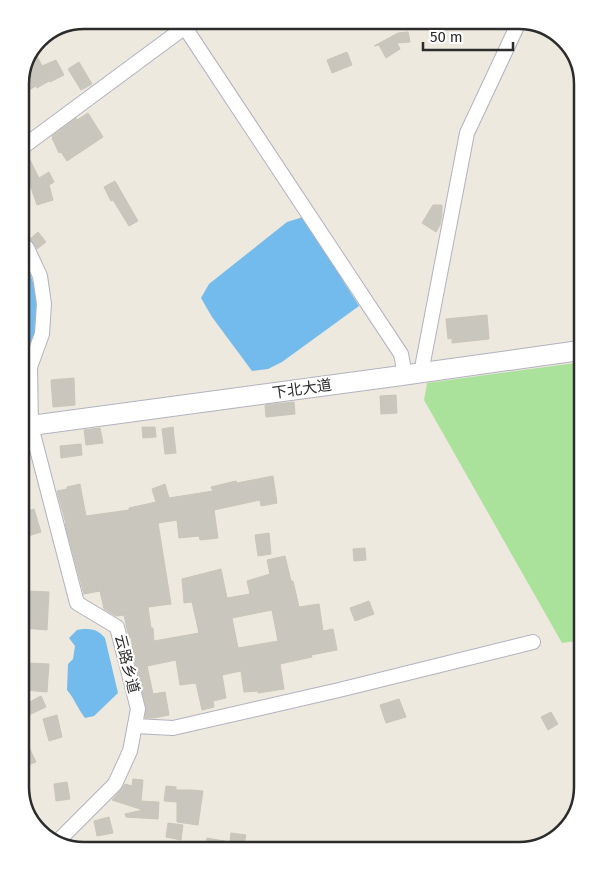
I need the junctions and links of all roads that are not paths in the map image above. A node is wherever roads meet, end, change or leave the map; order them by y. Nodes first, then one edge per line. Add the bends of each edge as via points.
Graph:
1 (176, 29) edge
2 (185, 29) edge
3 (516, 29) edge
4 (29, 142) edge
5 (29, 252) edge
6 (574, 351) edge
7 (413, 374) junction
8 (29, 381) edge
9 (29, 427) edge
10 (29, 437) edge
11 (533, 642) dead end
12 (135, 726) junction
13 (61, 838) edge

1 - 4 street
2 - 7 street
3 - 7 street via 468,133
5 - 8 street, 云路乡道 via 40,276 44,304 42,334 30,366
6 - 7 street, 下北大道
7 - 9 street, 下北大道
10 - 12 street, 云路乡道 via 77,603 117,627 138,709
11 - 12 street via 173,728
12 - 13 street, 云路乡道 via 130,751 115,784

